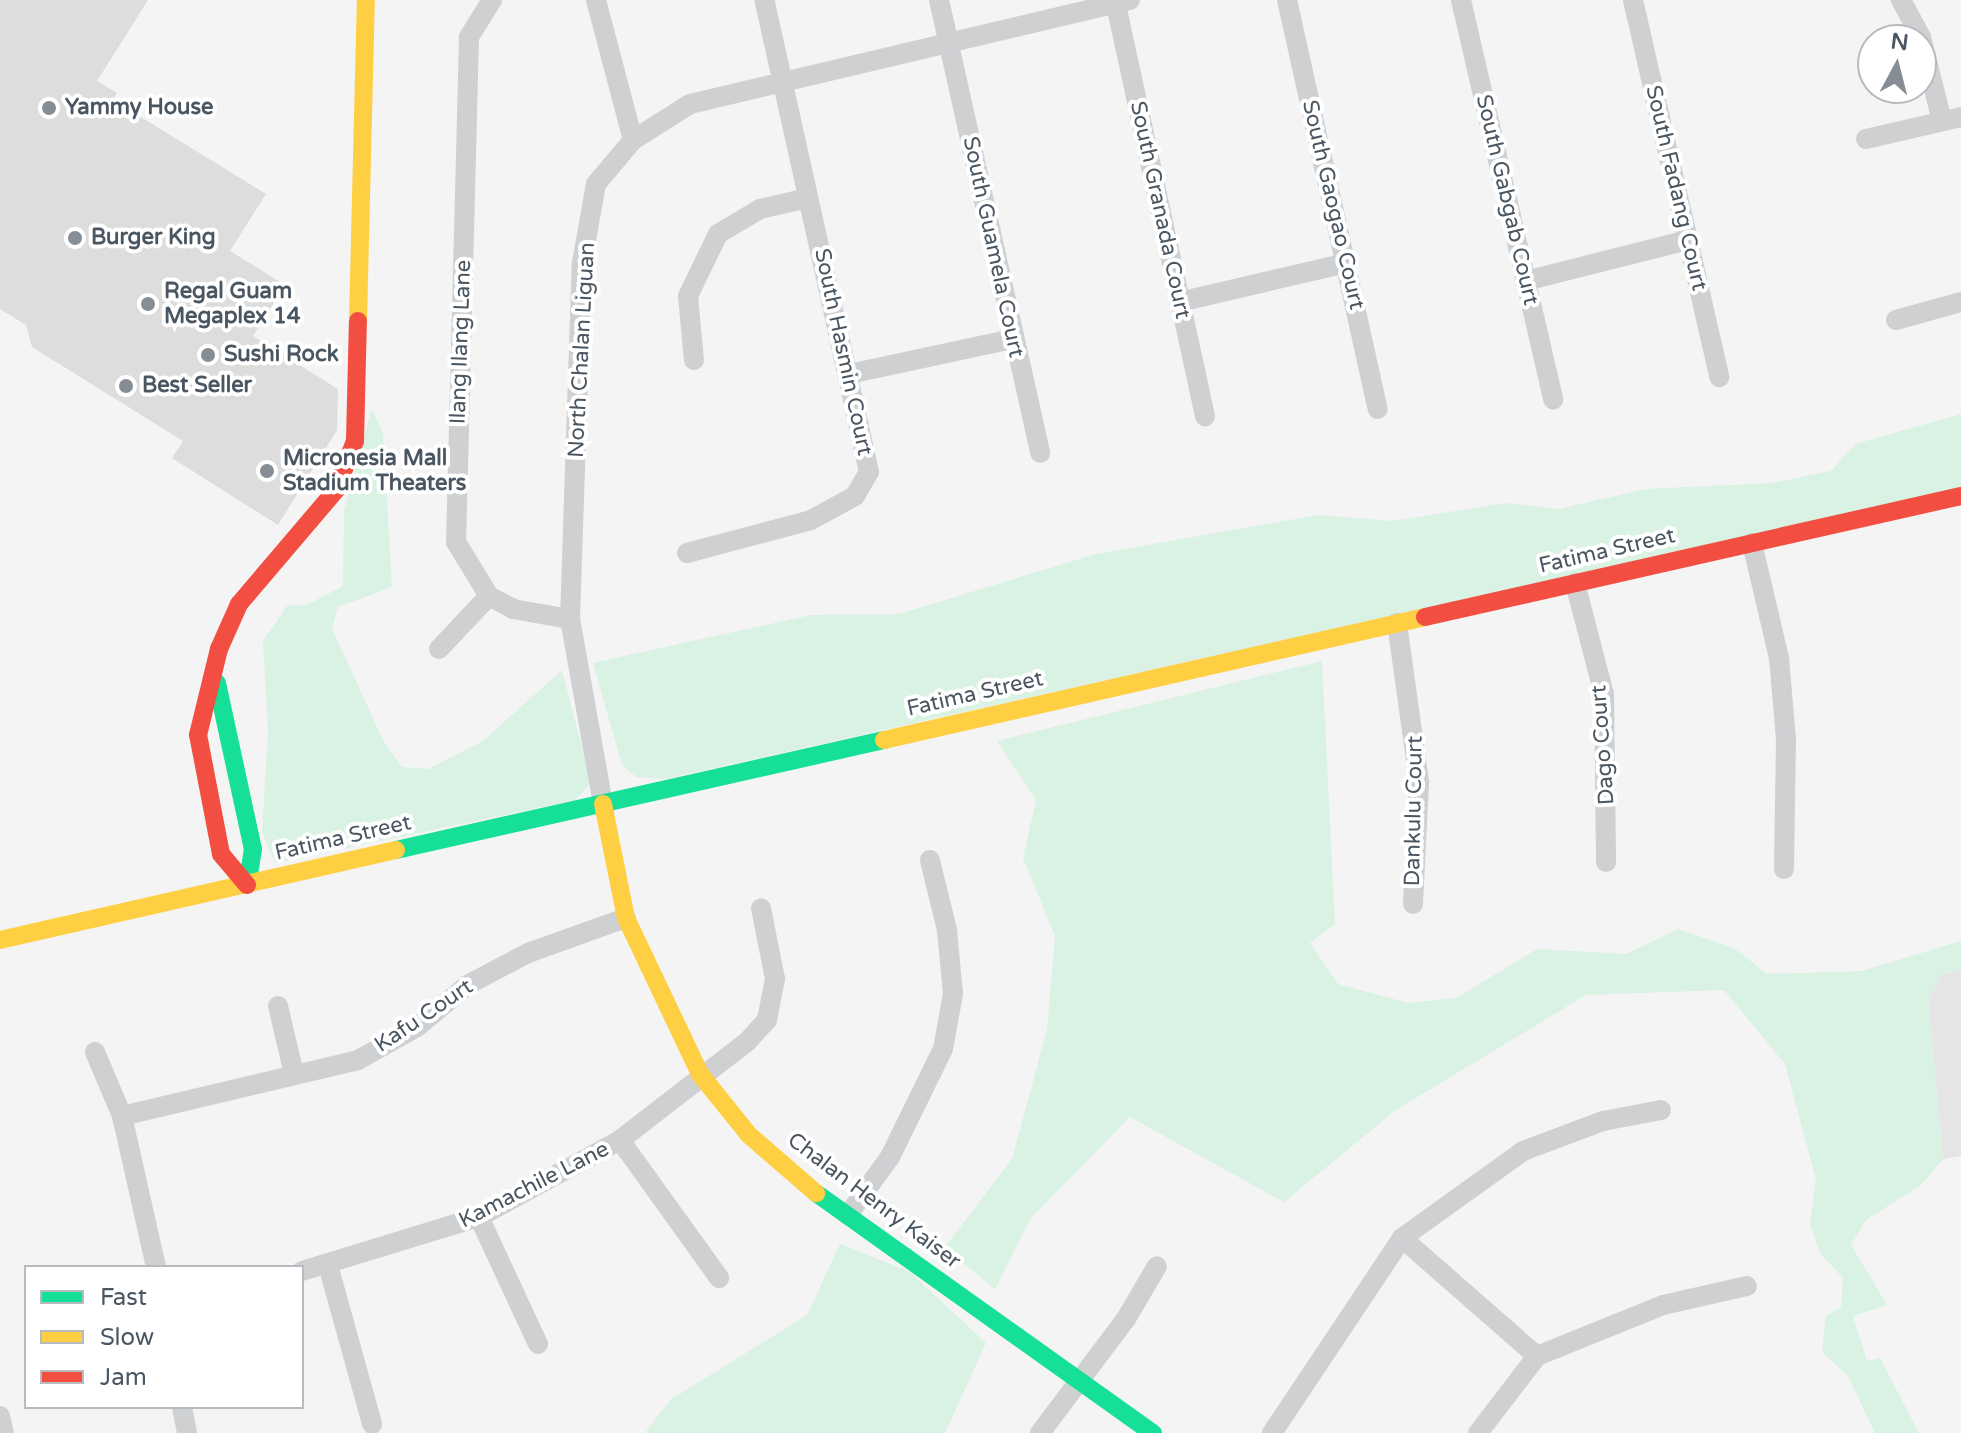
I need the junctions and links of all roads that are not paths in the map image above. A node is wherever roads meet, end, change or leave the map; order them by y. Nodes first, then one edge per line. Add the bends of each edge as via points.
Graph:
1 (366, 0) edge
2 (492, 0) edge
3 (596, 0) edge
4 (764, 0) edge
5 (939, 0) edge
6 (1287, 0) edge
7 (1461, 0) edge
8 (1633, 0) edge
9 (1901, 0) edge
10 (1120, 1) edge
11 (949, 41) junction
12 (781, 79) junction
13 (1952, 119) edge
14 (1866, 139) dead end
15 (633, 140) junction
16 (808, 198) junction
17 (1688, 240) junction
18 (1346, 263) junction
19 (1525, 281) junction
20 (1179, 302) junction
21 (1961, 302) edge
22 (1896, 320) dead end
23 (1012, 339) junction
24 (694, 360) dead end
25 (849, 374) junction
26 (1719, 377) dead end
27 (1553, 400) dead end
28 (1378, 409) dead end
29 (1205, 416) dead end
30 (1040, 453) dead end
31 (1961, 496) edge
32 (1752, 543) junction
33 (687, 553) dead end
34 (1575, 583) junction
35 (489, 596) junction
36 (570, 619) junction
37 (1397, 623) junction
38 (439, 649) dead end
39 (215, 669) junction
40 (603, 804) junction
41 (930, 860) dead end
42 (1606, 862) dead end
43 (1784, 869) dead end
44 (247, 885) junction
45 (1413, 904) dead end
46 (761, 908) dead end
47 (626, 918) junction
48 (0, 940) edge
49 (278, 1006) dead end
50 (95, 1052) dead end
51 (294, 1074) junction
52 (700, 1074) junction
53 (1661, 1110) dead end
54 (122, 1116) junction
55 (620, 1140) junction
56 (848, 1215) junction
57 (479, 1217) junction
58 (1402, 1238) junction
59 (156, 1265) edge
60 (328, 1265) junction
61 (1157, 1266) dead end
62 (304, 1271) edge
63 (719, 1278) dead end
64 (1747, 1286) dead end
65 (538, 1344) dead end
66 (1537, 1356) junction
67 (1081, 1383) junction
68 (182, 1409) edge
69 (0, 1416) edge
70 (372, 1424) dead end
71 (4, 1433) edge
72 (187, 1433) edge
73 (1040, 1433) edge
74 (1153, 1433) edge
75 (1272, 1433) edge
76 (1478, 1433) edge

1 - 39 street via 355,441 336,490 239,604
2 - 35 street, Ilang Ilang Lane via 469,37 456,542
3 - 15 street
4 - 12 street, South Hasmin Court
5 - 11 street, South Guamela Court
6 - 18 street, South Gaogao Court
7 - 19 street, South Gabgab Court
8 - 17 street, South Fadang Court
9 - 13 street
10 - 11 street, North Chalan Liguan
10 - 20 street, South Granada Court
11 - 12 street, North Chalan Liguan
11 - 23 street, South Guamela Court
12 - 15 street, North Chalan Liguan via 690,104
12 - 16 street, South Hasmin Court
13 - 14 street
15 - 36 street, North Chalan Liguan via 596,184 582,263
16 - 24 street via 760,209 718,234 688,296
16 - 25 street, South Hasmin Court
17 - 19 street
17 - 26 street, South Fadang Court
18 - 20 street
18 - 28 street, South Gaogao Court
19 - 27 street, South Gabgab Court
20 - 29 street, South Granada Court
21 - 22 street
23 - 25 street
23 - 30 street, South Guamela Court
25 - 33 street, South Hasmin Court via 869,472 855,496 811,520
31 - 32 street, Fatima Street
32 - 34 street, Fatima Street
32 - 43 street via 1779,658 1786,739
34 - 37 street, Fatima Street
34 - 42 street, Dago Court via 1604,694
35 - 36 street via 513,609
35 - 38 street
36 - 40 street, North Chalan Liguan
37 - 40 street, Fatima Street
37 - 45 street, Dankulu Court via 1419,782
39 - 44 street via 253,849
39 - 44 street via 198,735 221,854
40 - 44 street, Fatima Street
40 - 47 street, Chalan Henry Kaiser
41 - 56 street via 947,930 953,994 943,1049 890,1157
44 - 48 street, Fatima Street
46 - 52 street, Kamachile Lane via 775,979 767,1020
47 - 51 street, Kafu Court via 505,965 358,1060
47 - 52 street, Chalan Henry Kaiser
49 - 51 street
50 - 54 street
51 - 54 street, Kafu Court
52 - 55 street, Kamachile Lane
52 - 56 street, Chalan Henry Kaiser via 749,1135
53 - 58 street via 1603,1121 1523,1151
54 - 59 street
55 - 57 street, Kamachile Lane
55 - 63 street
56 - 67 street, Chalan Henry Kaiser
57 - 60 street, Kamachile Lane
57 - 65 street
58 - 66 street
58 - 75 street
60 - 62 street, Kamachile Lane
60 - 70 street
61 - 67 street
64 - 66 street via 1663,1305
66 - 76 street
67 - 73 street
67 - 74 street, Chalan Henry Kaiser
68 - 72 street
69 - 71 street

